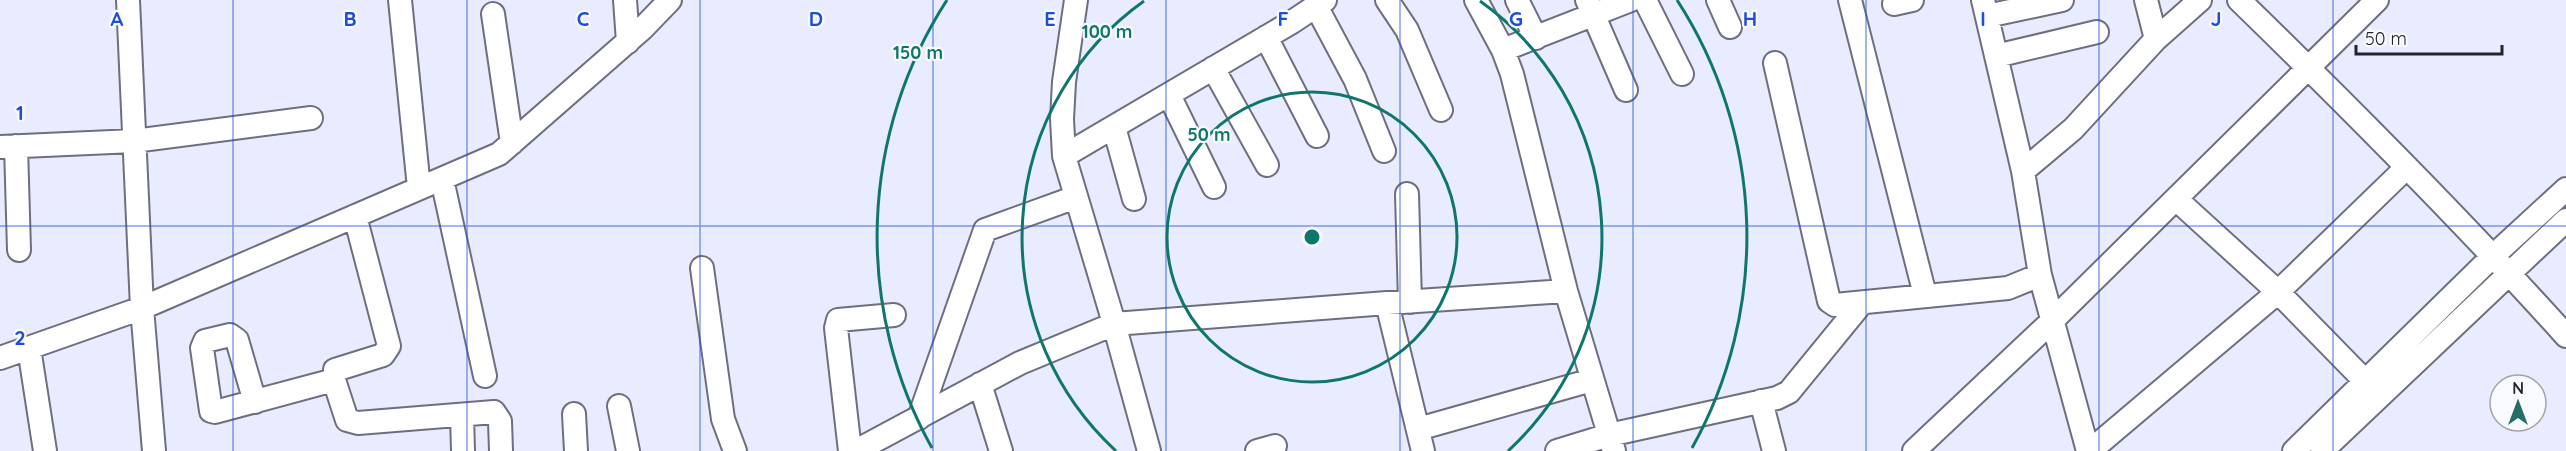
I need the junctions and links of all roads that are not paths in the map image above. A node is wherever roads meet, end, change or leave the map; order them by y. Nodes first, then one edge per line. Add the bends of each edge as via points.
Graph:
1 (128, 0) edge
2 (400, 0) edge
3 (625, 0) edge
4 (670, 0) edge
5 (1076, 0) edge
6 (1387, 0) edge
7 (1476, 0) edge
8 (1517, 0) edge
9 (1631, 0) edge
10 (1645, 0) edge
11 (1718, 0) edge
12 (1850, 0) edge
13 (2062, 0) edge
14 (2145, 0) edge
15 (2200, 0) edge
16 (2239, 0) edge
17 (2377, 0) edge
18 (1320, 3) edge
19 (1590, 7) edge
20 (1985, 8) edge
21 (493, 14) dead end
22 (1730, 27) dead end
23 (2097, 32) dead end
24 (1266, 38) junction
25 (1536, 38) junction
26 (2156, 39) junction
27 (628, 42) junction
28 (1503, 50) junction
29 (1996, 56) junction
30 (1775, 63) dead end
31 (1213, 68) junction
32 (2309, 68) junction
33 (1682, 74) dead end
34 (1626, 90) dead end
35 (1169, 95) junction
36 (1441, 110) dead end
37 (311, 118) dead end
38 (1114, 127) junction
39 (1317, 136) dead end
40 (134, 141) junction
41 (512, 143) junction
42 (8, 146) edge
43 (1384, 151) dead end
44 (1064, 156) junction
45 (1267, 165) dead end
46 (2407, 167) junction
47 (2023, 171) junction
48 (442, 179) junction
49 (1214, 187) dead end
50 (419, 189) junction
51 (2566, 189) edge
52 (1407, 194) dead end
53 (1076, 196) junction
54 (1134, 199) dead end
55 (2176, 199) junction
56 (355, 216) junction
57 (2566, 220) edge
58 (19, 250) dead end
59 (2492, 257) junction
60 (702, 268) dead end
61 (2511, 274) junction
62 (2040, 275) junction
63 (1566, 291) junction
64 (2278, 292) junction
65 (1925, 295) junction
66 (1410, 302) junction
67 (1387, 303) junction
68 (1861, 304) junction
69 (142, 308) junction
70 (894, 315) dead end
71 (2053, 320) junction
72 (1114, 324) junction
73 (2566, 336) edge
74 (29, 348) junction
75 (0, 358) edge
76 (485, 376) dead end
77 (334, 380) junction
78 (1593, 380) junction
79 (2366, 382) junction
80 (980, 384) junction
81 (1761, 401) junction
82 (255, 402) dead end
83 (619, 406) dead end
84 (574, 414) dead end
85 (462, 415) junction
86 (919, 418) junction
87 (1418, 429) junction
88 (1612, 443) edge
89 (45, 451) edge
90 (154, 451) edge
91 (463, 451) edge
92 (501, 451) edge
93 (576, 451) edge
94 (628, 451) edge
95 (735, 451) edge
96 (850, 451) edge
97 (856, 451) edge
98 (1001, 451) edge
99 (1149, 451) edge
100 (1424, 451) edge
101 (1557, 451) edge
102 (1774, 451) edge
103 (1914, 451) edge
104 (2089, 451) edge
105 (2294, 451) edge
106 (2322, 451) edge

1 - 40 street
2 - 50 street
3 - 27 street
4 - 27 street
5 - 44 street via 1064,82
6 - 36 street via 1407,30
7 - 28 street
8 - 25 street
9 - 19 street
10 - 33 street
11 - 22 street
12 - 65 street
13 - 20 street
14 - 26 street
15 - 26 street
16 - 32 street
17 - 32 street
18 - 24 street
18 - 43 street
19 - 25 street
19 - 34 street
20 - 29 street
21 - 41 street
23 - 29 street
24 - 31 street
24 - 39 street
25 - 28 street
26 - 47 street via 2073,129
27 - 41 street
28 - 63 street
29 - 47 street
30 - 68 street via 1829,301 1842,306
31 - 35 street
31 - 45 street
32 - 46 street
32 - 55 street
35 - 38 street
35 - 49 street
37 - 40 street
38 - 44 street
38 - 54 street
40 - 42 street
40 - 69 street
41 - 48 street via 499,154
42 - 58 street
44 - 53 street
46 - 59 street
46 - 64 street
47 - 62 street
48 - 50 street
48 - 76 street
50 - 56 street
51 - 59 street
52 - 66 street
53 - 72 street
53 - 86 street via 985,230
55 - 64 street
55 - 71 street
56 - 69 street
56 - 77 street via 389,346 383,355 340,366 335,370
57 - 61 street
59 - 61 street
59 - 79 street
60 - 95 street via 723,419
61 - 73 street
61 - 106 street
62 - 65 street via 2008,288
62 - 71 street
63 - 66 street
63 - 78 street
64 - 79 street
64 - 104 street
65 - 68 street
66 - 67 street
67 - 72 street
67 - 87 street
68 - 81 street via 1789,392
69 - 74 street
69 - 90 street
70 - 96 street via 838,320
71 - 103 street
71 - 104 street
72 - 80 street
72 - 99 street
74 - 75 street
74 - 89 street
77 - 82 street
77 - 85 street via 343,413 353,423
78 - 87 street
78 - 88 street
79 - 105 street
80 - 86 street
80 - 98 street
81 - 88 street
81 - 102 street
83 - 94 street
84 - 93 street
85 - 91 street
85 - 92 street via 498,415
86 - 97 street
87 - 100 street
88 - 101 street

